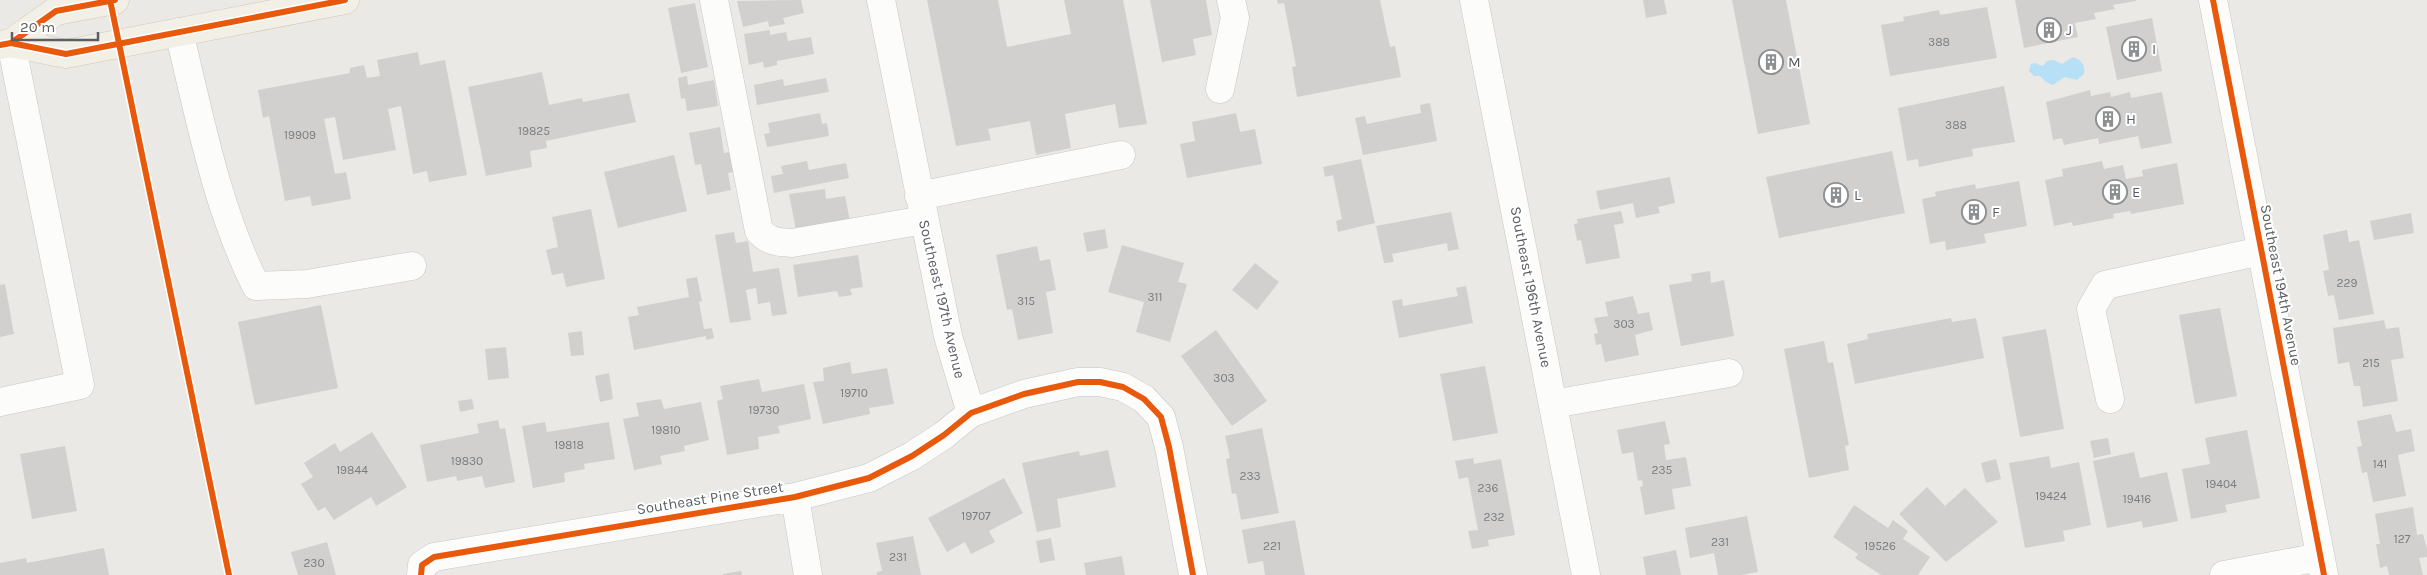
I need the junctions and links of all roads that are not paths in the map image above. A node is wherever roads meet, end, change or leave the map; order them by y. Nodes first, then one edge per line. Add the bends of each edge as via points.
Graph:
1 (115, 0) edge
2 (345, 0) edge
3 (714, 0) edge
4 (880, 0) edge
5 (1231, 0) edge
6 (1474, 0) edge
7 (2213, 0) edge
8 (179, 32) junction
9 (6, 44) edge
10 (1220, 89) dead end
11 (1121, 155) dead end
12 (922, 208) junction
13 (2261, 251) junction
14 (412, 266) dead end
15 (1729, 373) dead end
16 (2110, 399) dead end
17 (0, 402) edge
18 (1553, 404) junction
19 (971, 413) junction
20 (795, 497) junction
21 (428, 566) edge
22 (2322, 566) edge
23 (808, 575) edge
24 (1193, 575) edge
25 (1586, 575) edge
26 (2224, 575) edge

1 - 9 main road via 56,11
2 - 8 main road
3 - 12 street via 759,231 774,242 792,243
4 - 12 street, Southeast 197th Avenue
5 - 10 street via 1235,18
6 - 18 street, Southeast 196th Avenue
7 - 13 street, Southeast 194th Avenue
8 - 9 main road via 66,54
8 - 14 street via 217,186 234,239 256,286 307,284
9 - 17 street via 80,385
11 - 12 street
12 - 19 street, Southeast 197th Avenue via 948,336
13 - 16 street via 2105,285 2091,309
13 - 22 street, Southeast 194th Avenue
15 - 18 street
18 - 25 street, Southeast 196th Avenue
19 - 20 street, Southeast Pine Street via 944,436 868,478
19 - 24 street via 1024,394 1078,382 1123,387 1144,399 1161,417
20 - 21 street, Southeast Pine Street
20 - 23 street
22 - 26 street

